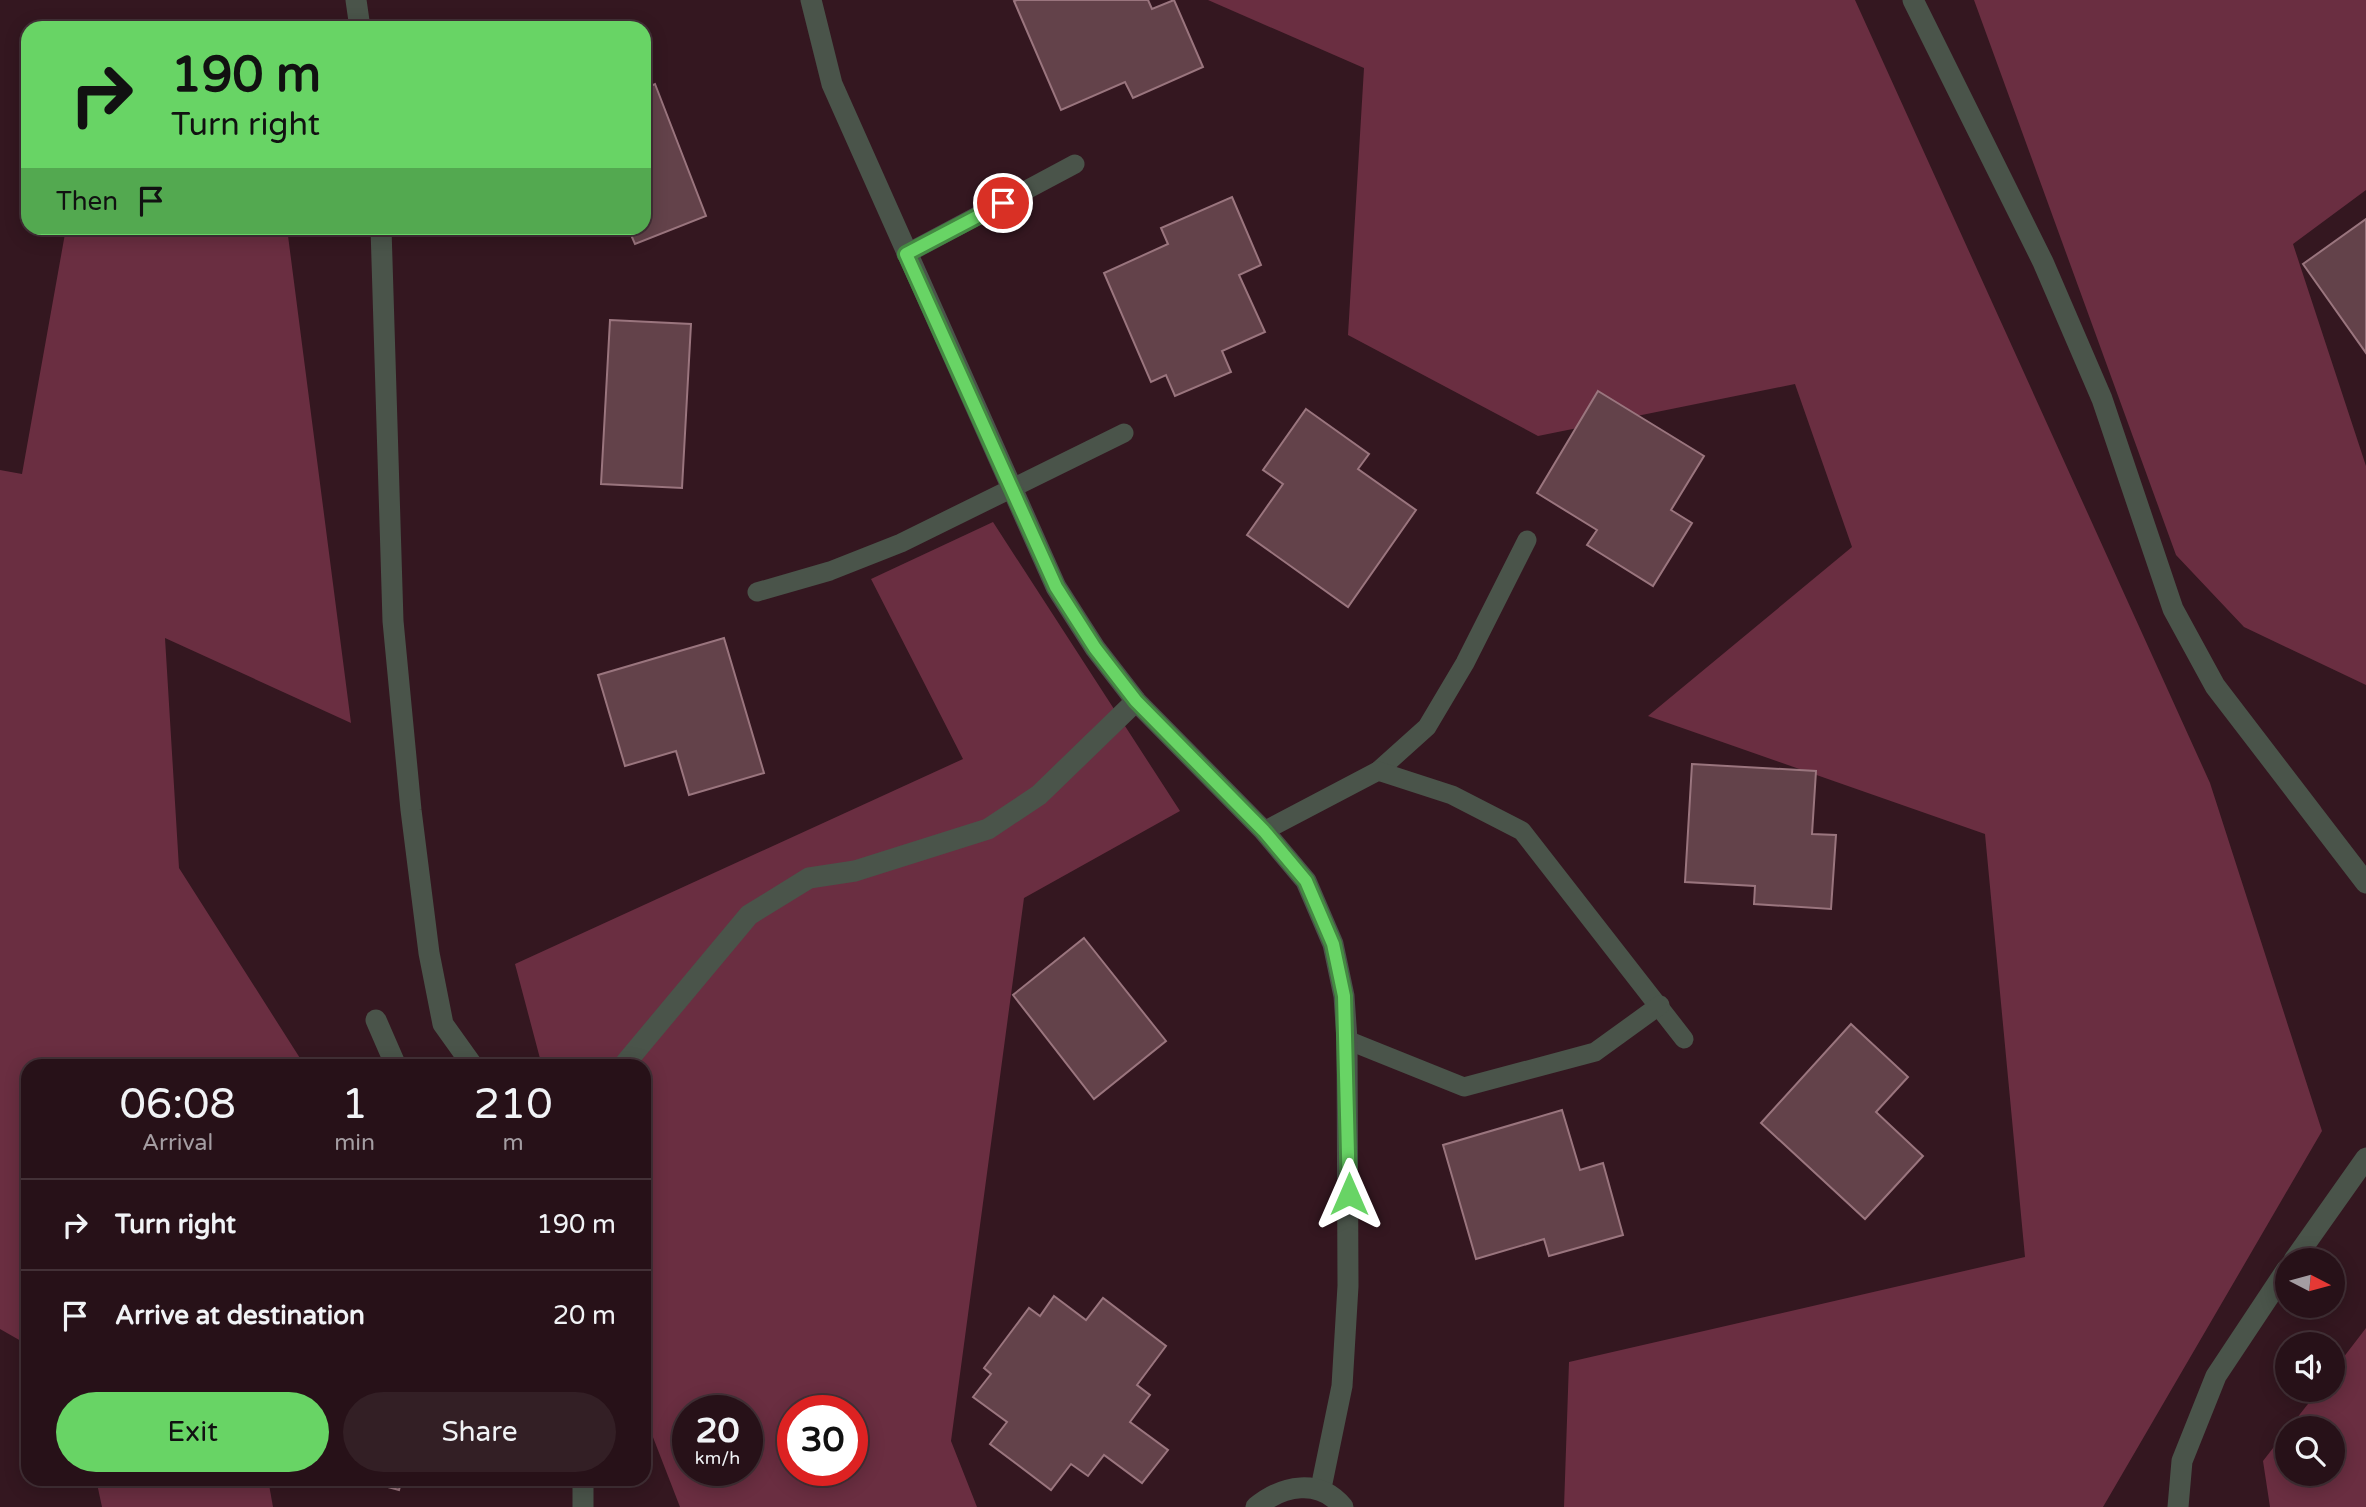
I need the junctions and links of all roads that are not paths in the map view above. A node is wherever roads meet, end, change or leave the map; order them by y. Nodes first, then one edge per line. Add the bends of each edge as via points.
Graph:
1 (356, 0) edge
2 (811, 0) edge
3 (1913, 0) edge
4 (359, 21) edge
5 (1075, 164) dead end
6 (381, 235) edge
7 (906, 254) junction
8 (1124, 433) dead end
9 (1012, 486) junction
10 (1527, 540) dead end
11 (757, 593) dead end
12 (1136, 701) junction
13 (1378, 771) junction
14 (1264, 831) junction
15 (2366, 883) edge
16 (1660, 1005) junction
17 (376, 1020) dead end
18 (1684, 1039) dead end
19 (1347, 1040) junction
20 (393, 1059) edge
21 (468, 1059) edge
22 (629, 1059) edge
23 (2366, 1158) edge
24 (2302, 1248) edge
25 (2275, 1287) edge
26 (583, 1486) edge
27 (1321, 1488) junction
28 (583, 1507) edge
29 (1256, 1507) edge
30 (1343, 1507) edge
31 (2178, 1507) edge

1 - 4 street
2 - 7 street via 832,85
3 - 15 street via 2043,262 2096,387 2173,609 2215,686
5 - 7 lane
6 - 21 street via 393,621 411,810 443,1024
7 - 9 street
8 - 9 lane
9 - 11 lane via 901,542 830,571
9 - 12 street via 1056,587
10 - 13 lane via 1427,727
12 - 14 street
12 - 22 street via 1039,794 988,829 855,871 809,878 749,915
13 - 14 lane
13 - 16 lane via 1452,794 1522,831
14 - 19 street via 1306,881 1333,944
16 - 18 lane
16 - 19 lane via 1595,1052 1464,1087
17 - 20 street
19 - 27 street via 1347,1298 1342,1386
23 - 24 street
25 - 31 street via 2216,1376 2182,1461
26 - 28 street
27 - 29 street via 1295,1487
27 - 30 street

